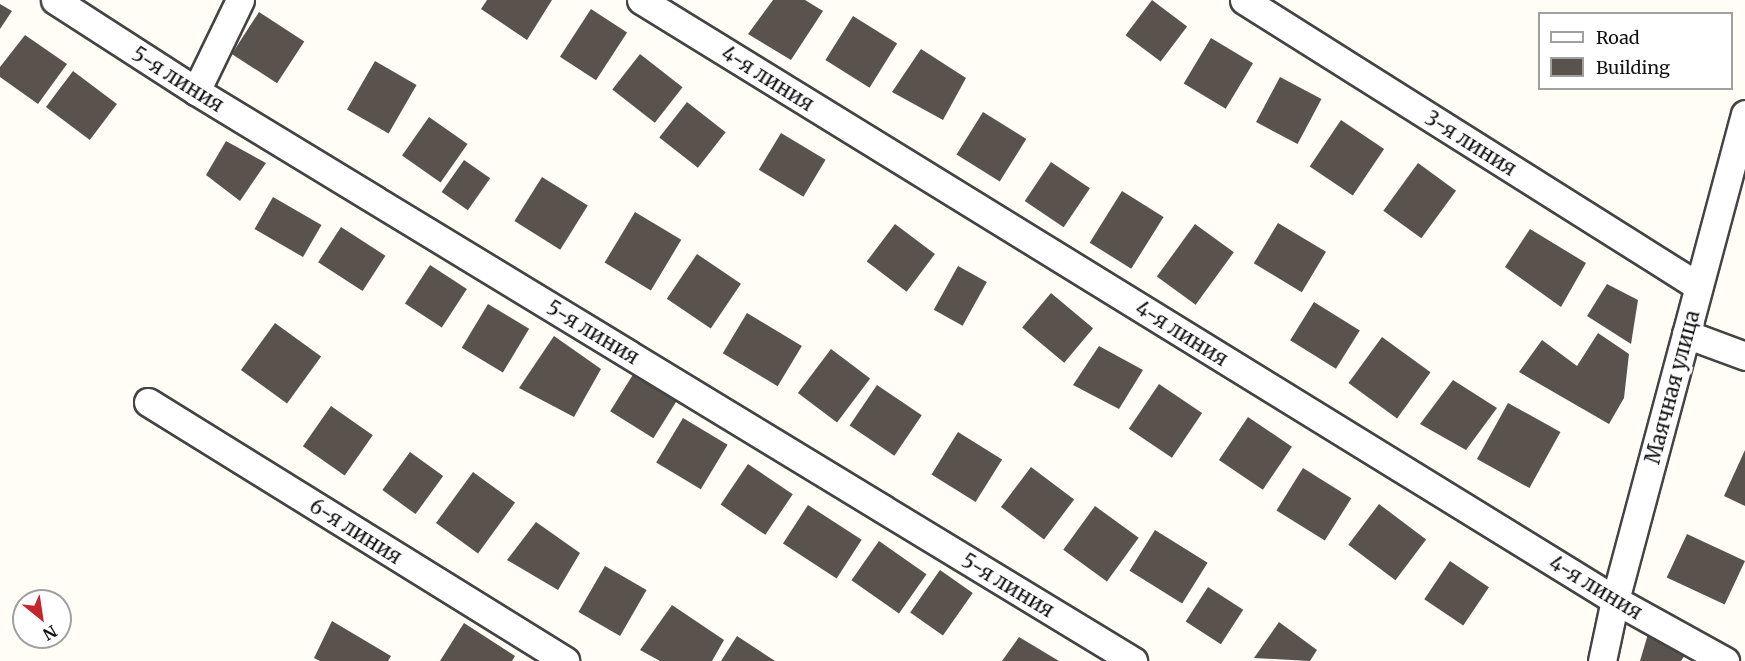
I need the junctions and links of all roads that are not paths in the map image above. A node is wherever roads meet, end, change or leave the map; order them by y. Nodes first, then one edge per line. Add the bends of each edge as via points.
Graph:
1 (56, 0) edge
2 (240, 0) edge
3 (641, 0) edge
4 (1244, 0) edge
5 (196, 91) junction
6 (1745, 114) edge
7 (1698, 286) junction
8 (1686, 334) junction
9 (1745, 356) edge
10 (148, 402) dead end
11 (1615, 600) junction
12 (565, 661) edge
13 (1133, 661) edge
14 (1602, 661) edge
15 (1725, 661) edge

1 - 5 street, 5-я линия
2 - 5 street
3 - 11 street, 4-я линия
4 - 7 street, 3-я линия
5 - 13 street, 5-я линия
6 - 7 street, Маячная улица
7 - 8 street, Маячная улица
8 - 9 street
8 - 11 street, Маячная улица
10 - 12 street, 6-я линия
11 - 14 street, Маячная улица
11 - 15 street, 4-я линия

